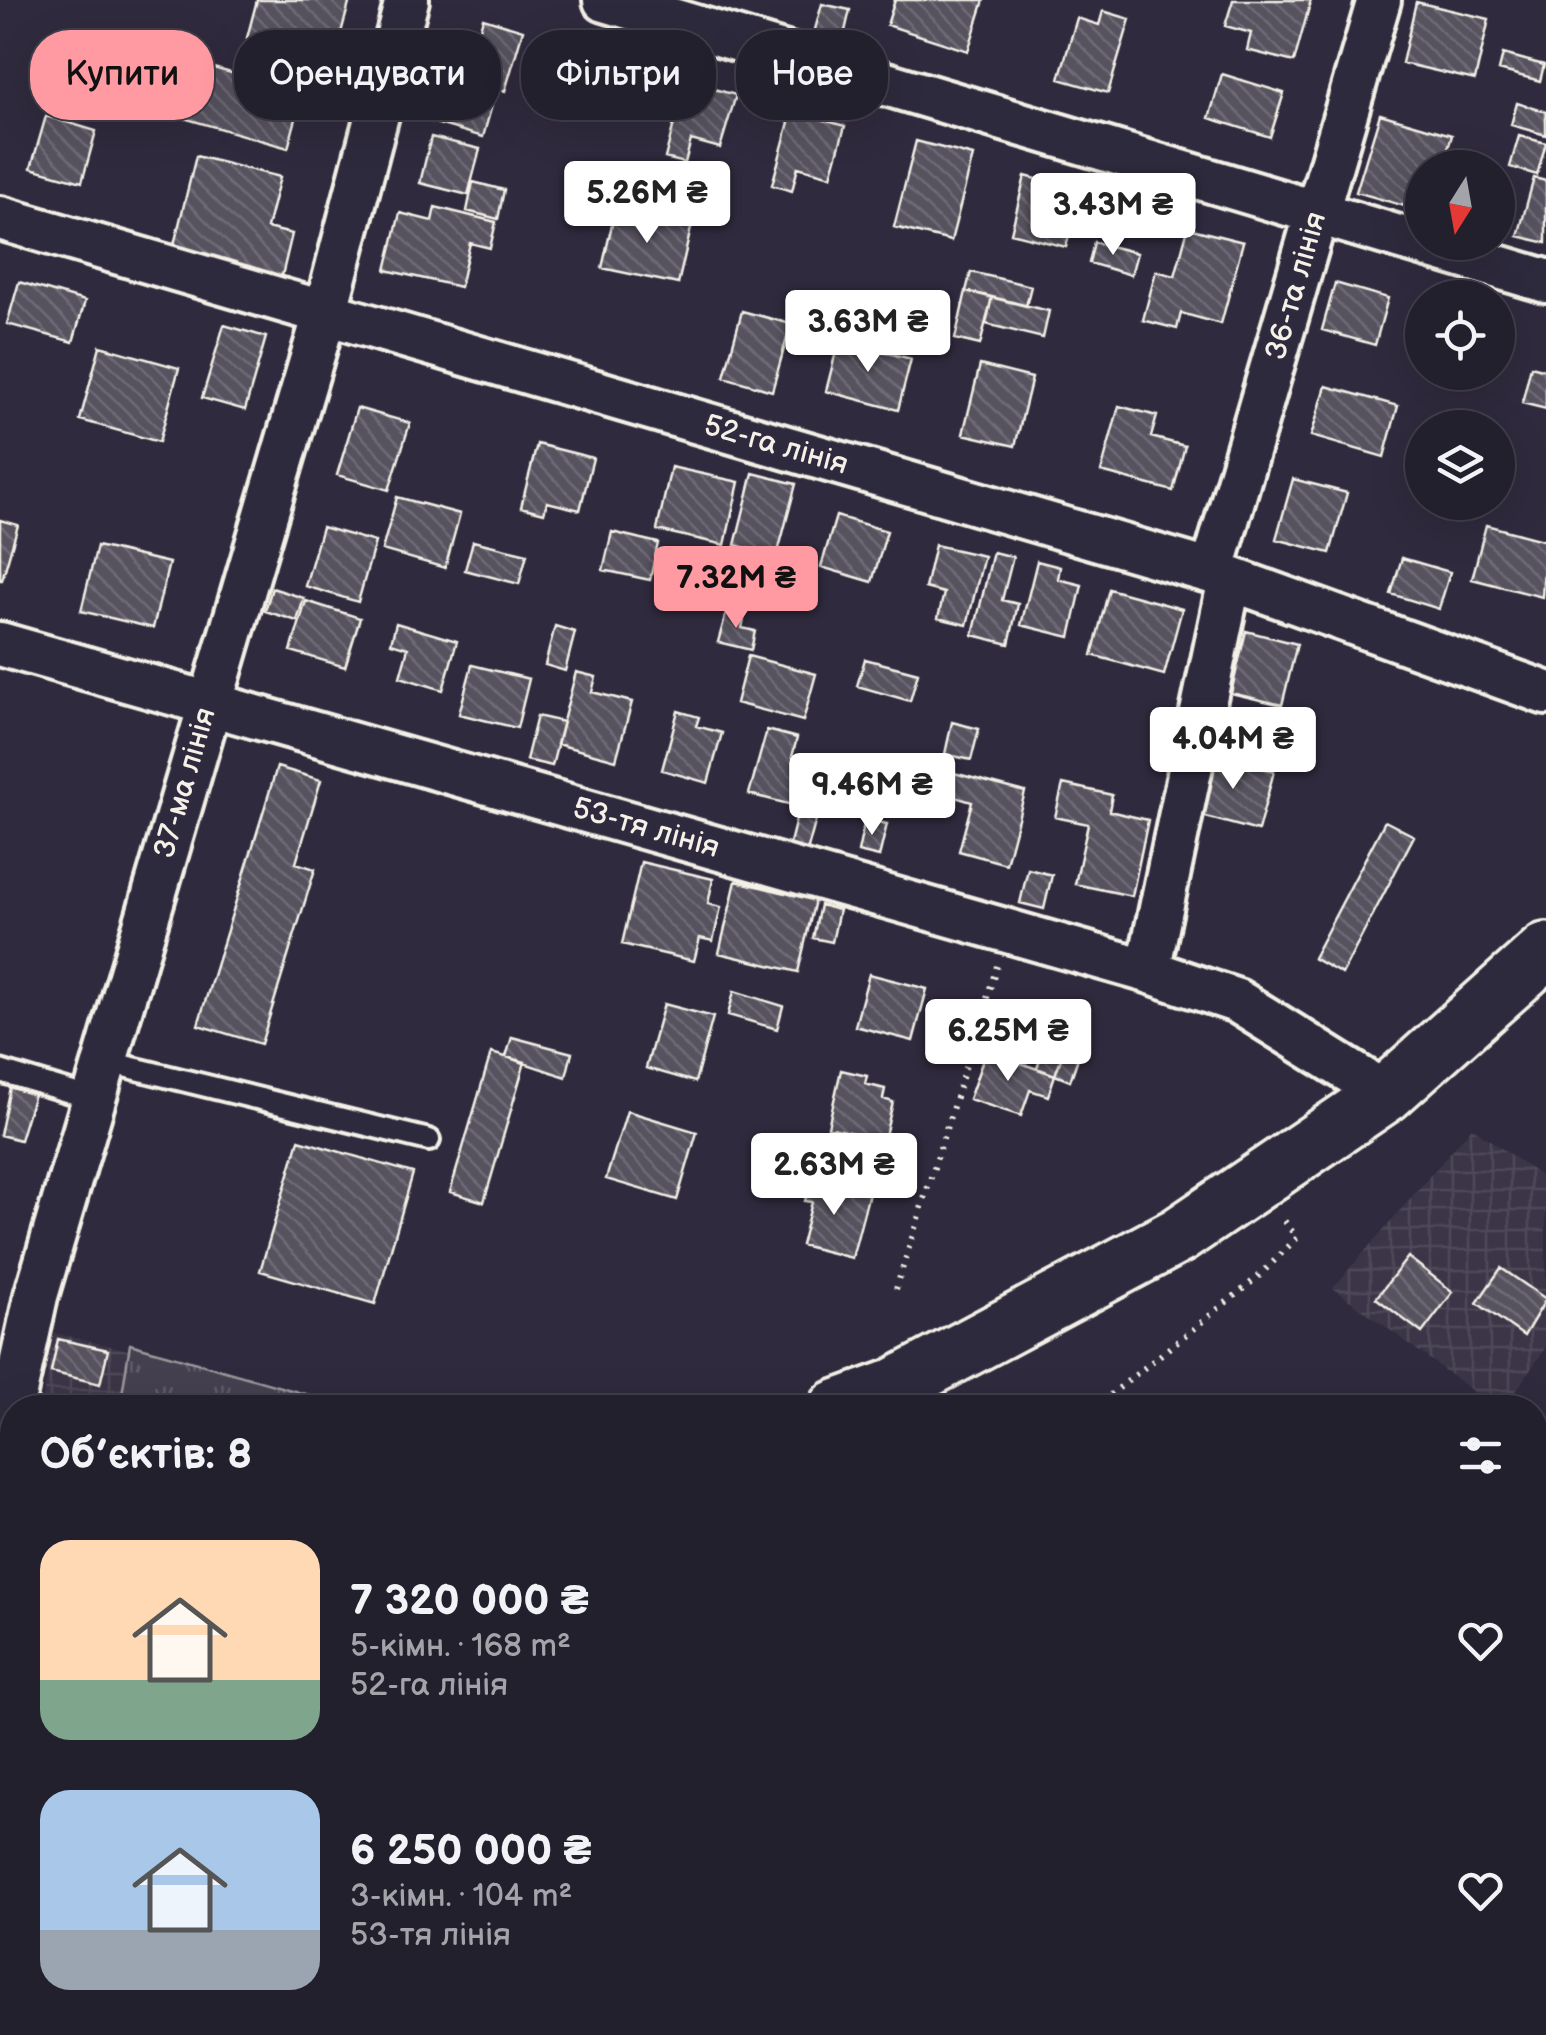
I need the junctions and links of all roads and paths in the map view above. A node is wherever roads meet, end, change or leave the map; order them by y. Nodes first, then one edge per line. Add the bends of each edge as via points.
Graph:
1 (406, 0) edge
2 (606, 0) edge
3 (1378, 0) edge
4 (1317, 216) junction
5 (0, 218) edge
6 (1546, 281) edge
7 (325, 314) junction
8 (1221, 576) junction
9 (0, 644) edge
10 (1546, 693) edge
11 (208, 704) junction
12 (1008, 931) junction
13 (1546, 950) edge
14 (1148, 971) junction
15 (0, 1071) edge
16 (99, 1080) junction
17 (1386, 1094) junction
18 (429, 1140) dead end
19 (1255, 1183) junction
20 (896, 1289) dead end
21 (9, 1380) edge
22 (873, 1395) edge
23 (1110, 1395) edge

1 - 7 street, 37-ма лінія
2 - 4 street
3 - 4 street, 36-та лінія
4 - 6 street
4 - 8 street, 36-та лінія
5 - 7 street, 52-га лінія
7 - 8 street, 52-га лінія
7 - 11 street, 37-ма лінія
8 - 10 street, 52-га лінія
8 - 14 street, 36-та лінія
9 - 11 street, 53-тя лінія
11 - 12 street, 53-тя лінія
11 - 16 street, 37-ма лінія
12 - 14 street, 53-тя лінія
12 - 20 path
13 - 17 highway
14 - 17 street, 53-тя лінія via 1236,1001
15 - 16 lane
16 - 18 lane
16 - 21 street, 37-ма лінія
17 - 19 highway
19 - 22 highway via 1179,1235 1043,1311
19 - 23 path via 1297,1238

